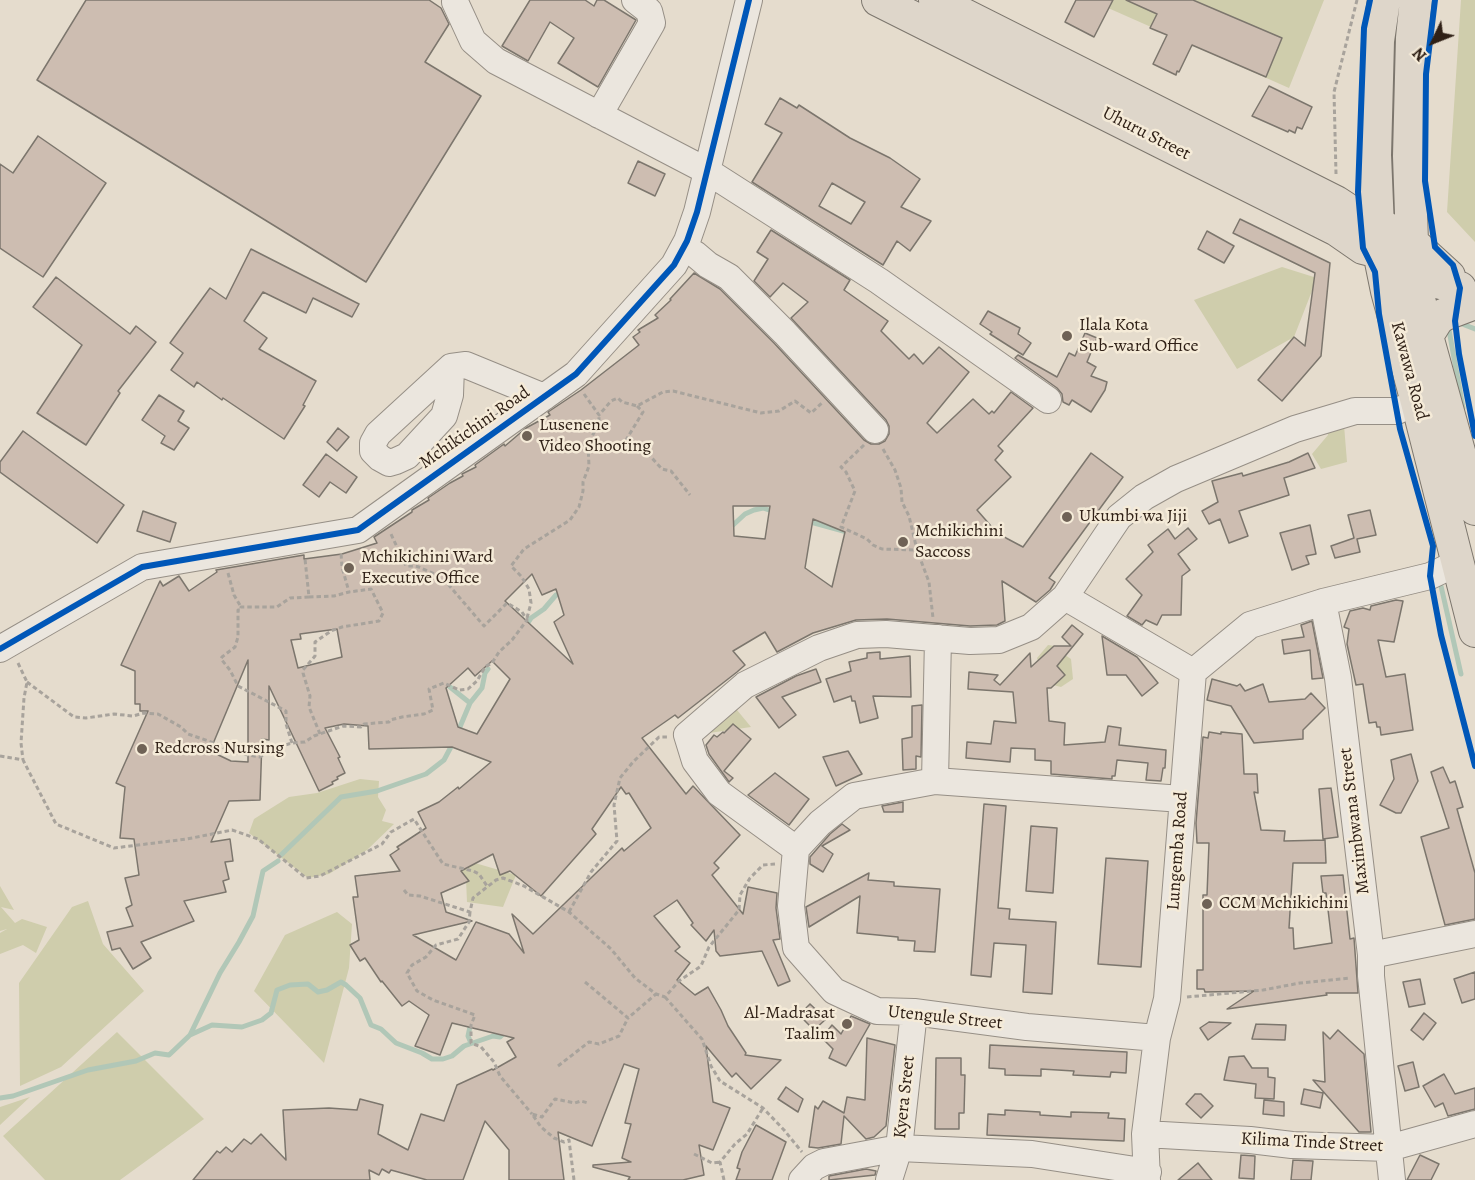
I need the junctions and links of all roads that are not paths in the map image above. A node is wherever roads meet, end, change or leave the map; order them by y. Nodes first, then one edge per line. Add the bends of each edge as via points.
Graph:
1 (635, 0) edge
2 (749, 0) edge
3 (878, 0) edge
4 (935, 0) edge
5 (1384, 0) edge
6 (1416, 0) edge
7 (455, 2) dead end
8 (599, 115) junction
9 (707, 171) junction
10 (1379, 238) junction
11 (683, 249) junction
12 (1413, 257) junction
13 (1470, 296) edge
14 (1427, 336) junction
15 (451, 367) dead end
16 (544, 397) junction
17 (1048, 400) dead end
18 (1417, 402) junction
19 (874, 433) road end
20 (1475, 509) edge
21 (1457, 563) junction
22 (1065, 597) junction
23 (1323, 602) junction
24 (1475, 631) edge
25 (938, 638) junction
26 (4, 647) edge
27 (1193, 672) junction
28 (935, 781) junction
29 (1182, 799) junction
30 (795, 859) junction
31 (1475, 934) edge
32 (1371, 966) junction
33 (914, 1012) junction
34 (1157, 1038) junction
35 (1475, 1124) edge
36 (1146, 1134) junction
37 (899, 1148) junction
38 (1389, 1148) junction
39 (808, 1173) edge
40 (1147, 1176) edge
41 (889, 1180) edge
42 (1392, 1180) edge

1 - 8 street via 649,11 652,23
2 - 9 street, Mchikichini Road
3 - 10 main road, Uhuru Street via 1337,230 1363,248
4 - 10 main road, Uhuru Street via 1336,202 1359,217
5 - 10 main road, Kawawa Road via 1378,41 1375,155
6 - 12 main road, Kawawa Road via 1409,156
7 - 8 street via 473,41 496,62
8 - 9 street
9 - 11 street, Mchikichini Road
9 - 17 street via 879,280
10 - 12 main road, Uhuru Street
10 - 18 main road, Kawawa Road via 1387,291
11 - 16 street, Mchikichini Road via 674,265 572,377
11 - 19 street via 729,277
12 - 13 main road, Uhuru Street
12 - 14 main road, Kawawa Road
13 - 14 main road via 1437,320
14 - 20 main road, Kawawa Road
15 - 16 street via 466,365
16 - 26 street, Mchikichini Road via 358,530 142,567
18 - 21 main road, Kawawa Road
18 - 22 street via 1397,411 1355,411 1295,429 1176,479 1144,497 1119,518
21 - 23 street via 1430,576
21 - 24 main road, Kawawa Road
22 - 25 street via 1031,627 999,640
22 - 27 street
23 - 27 street via 1250,625
23 - 32 street, Maximbwana Street via 1338,678
25 - 28 street
25 - 30 street via 857,635 819,648 745,685 687,735 695,761 719,793
27 - 29 street, Lungemba Road
28 - 29 street
28 - 30 street via 854,796 820,822
29 - 34 street, Lungemba Road via 1167,999
30 - 33 street, Utengule Street via 791,906 796,948 834,991 878,1011
31 - 32 street
32 - 38 street, Maximbwana Street
33 - 34 street, Utengule Street
33 - 37 street, Kyera Sreet
34 - 36 street, Lungemba Road
35 - 38 street, Kilima Tinde Street
36 - 38 street, Kilima Tinde Street
36 - 40 street, Lungemba Road
37 - 39 street via 824,1162
37 - 40 street via 1032,1154
37 - 41 street, Kyera Sreet
38 - 42 street, Maximbwana Street

